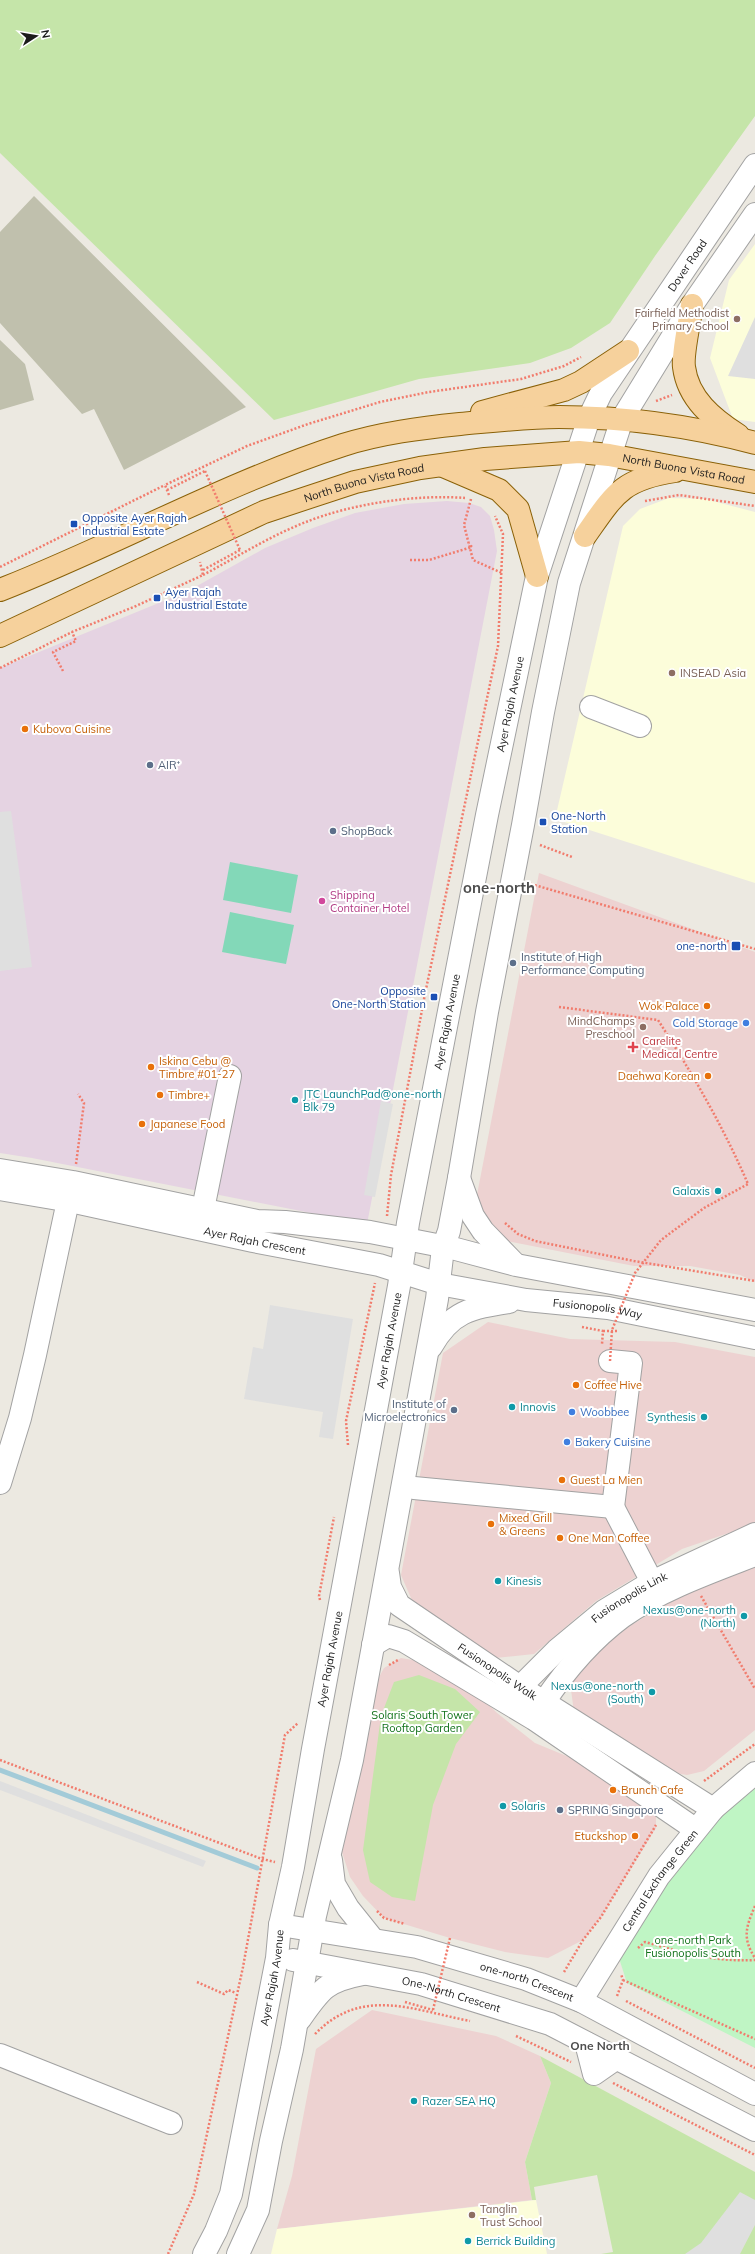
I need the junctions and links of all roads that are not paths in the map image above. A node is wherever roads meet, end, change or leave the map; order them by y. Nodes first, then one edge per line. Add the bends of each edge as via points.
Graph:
1 (755, 165) edge
2 (755, 214) edge
3 (692, 305) junction
4 (628, 351) junction
5 (590, 418) junction
6 (622, 419) junction
7 (411, 430) junction
8 (752, 442) edge
9 (578, 452) junction
10 (609, 455) junction
11 (440, 465) junction
12 (688, 470) junction
13 (755, 482) edge
14 (585, 536) junction
15 (537, 576) junction
16 (0, 590) edge
17 (0, 636) edge
18 (591, 707) dead end
19 (640, 726) dead end
20 (230, 1076) dead end
21 (0, 1170) edge
22 (459, 1178) junction
23 (0, 1188) edge
24 (71, 1191) junction
25 (411, 1208) junction
26 (203, 1209) junction
27 (378, 1225) junction
28 (406, 1238) junction
29 (442, 1248) junction
30 (516, 1265) junction
31 (400, 1271) junction
32 (439, 1284) junction
33 (526, 1300) junction
34 (755, 1310) edge
35 (755, 1338) edge
36 (426, 1355) junction
37 (605, 1356) road end
38 (0, 1483) edge
39 (414, 1488) dead end
40 (613, 1507) junction
41 (755, 1534) edge
42 (755, 1555) edge
43 (387, 1565) junction
44 (652, 1582) junction
45 (373, 1645) junction
46 (520, 1688) junction
47 (544, 1702) junction
48 (755, 1773) edge
49 (713, 1809) junction
50 (696, 1829) junction
51 (329, 1849) junction
52 (280, 1925) junction
53 (313, 1931) junction
54 (372, 1938) junction
55 (277, 1958) junction
56 (306, 1962) junction
57 (377, 1974) junction
58 (587, 1993) junction
59 (295, 2027) junction
60 (586, 2043) junction
61 (0, 2055) edge
62 (617, 2058) junction
63 (755, 2094) edge
64 (171, 2123) dead end
65 (755, 2130) edge
66 (204, 2254) edge
67 (238, 2254) edge

1 - 4 street, Dover Road
2 - 3 street
3 - 6 street
3 - 8 main road via 684,367 694,396 715,420
4 - 5 street, Dover Road via 601,393
4 - 7 main road via 564,390
5 - 6 main road
5 - 7 main road via 550,417
5 - 9 street, Dover Road
6 - 8 main road
6 - 10 street
7 - 16 main road via 344,445 251,480 188,506 44,573
9 - 10 main road, North Buona Vista Road
9 - 11 main road, North Buona Vista Road
9 - 15 street, Ayer Rajah Avenue
10 - 12 main road, North Buona Vista Road
10 - 14 street
11 - 15 main road via 499,490 518,509
11 - 17 main road, North Buona Vista Road via 355,482 264,512
12 - 13 main road, North Buona Vista Road
12 - 14 main road via 655,474 620,489
14 - 22 street via 568,590 543,712
15 - 25 street, Ayer Rajah Avenue via 487,815
18 - 19 street
20 - 26 street
21 - 24 street, Ayer Rajah Crescent
22 - 29 street via 449,1231
22 - 30 street via 473,1216 483,1231
23 - 24 street, Ayer Rajah Crescent
24 - 26 street, Ayer Rajah Crescent
24 - 31 street, Ayer Rajah Crescent
24 - 38 street via 20,1418
25 - 27 street via 391,1224
25 - 28 street, Ayer Rajah Avenue
26 - 27 street, Ayer Rajah Crescent via 257,1221
27 - 28 street, Ayer Rajah Crescent
28 - 29 street, Ayer Rajah Crescent
28 - 31 street, Ayer Rajah Avenue
29 - 30 street
29 - 32 street
30 - 34 street
31 - 32 street, Ayer Rajah Crescent
31 - 52 street, Ayer Rajah Avenue via 293,1867
32 - 33 street, Fusionopolis Way
32 - 36 street
33 - 35 street, Fusionopolis Way via 608,1308
33 - 36 street via 474,1307 440,1331
36 - 43 street
37 - 40 street via 631,1363
39 - 40 street
40 - 44 street
41 - 44 street, Fusionopolis Link
42 - 47 street, Fusionopolis Link via 692,1580 622,1617 579,1655
43 - 45 street
43 - 46 street, Fusionopolis Walk via 390,1587 399,1605
44 - 46 street, Fusionopolis Link via 604,1611 558,1650
45 - 50 street, Fusionopolis Walk via 388,1636 404,1641 534,1719
45 - 51 street via 352,1760
46 - 47 street, Fusionopolis Walk
47 - 49 street, Fusionopolis Walk
48 - 49 street, Central Exchange Green
49 - 50 street, Central Exchange Green
50 - 58 street, Central Exchange Green via 659,1876
51 - 53 street
51 - 54 street via 334,1884 348,1908
52 - 53 street, one-north Crescent
52 - 55 street, Ayer Rajah Avenue
53 - 54 street, one-north Crescent
53 - 56 street
54 - 58 street, one-north Crescent via 417,1947 526,1979
55 - 56 street, One-North Crescent
55 - 66 street, Ayer Rajah Avenue via 231,2194
56 - 57 street, One-North Crescent
56 - 59 street
57 - 59 street via 345,1978 321,1990
57 - 60 street, One-North Crescent via 421,1984 550,2024
58 - 63 street, one-north Crescent
59 - 67 street via 258,2210
60 - 62 street, One-North Crescent
60 - 62 street via 594,2074
61 - 64 street
62 - 65 street

